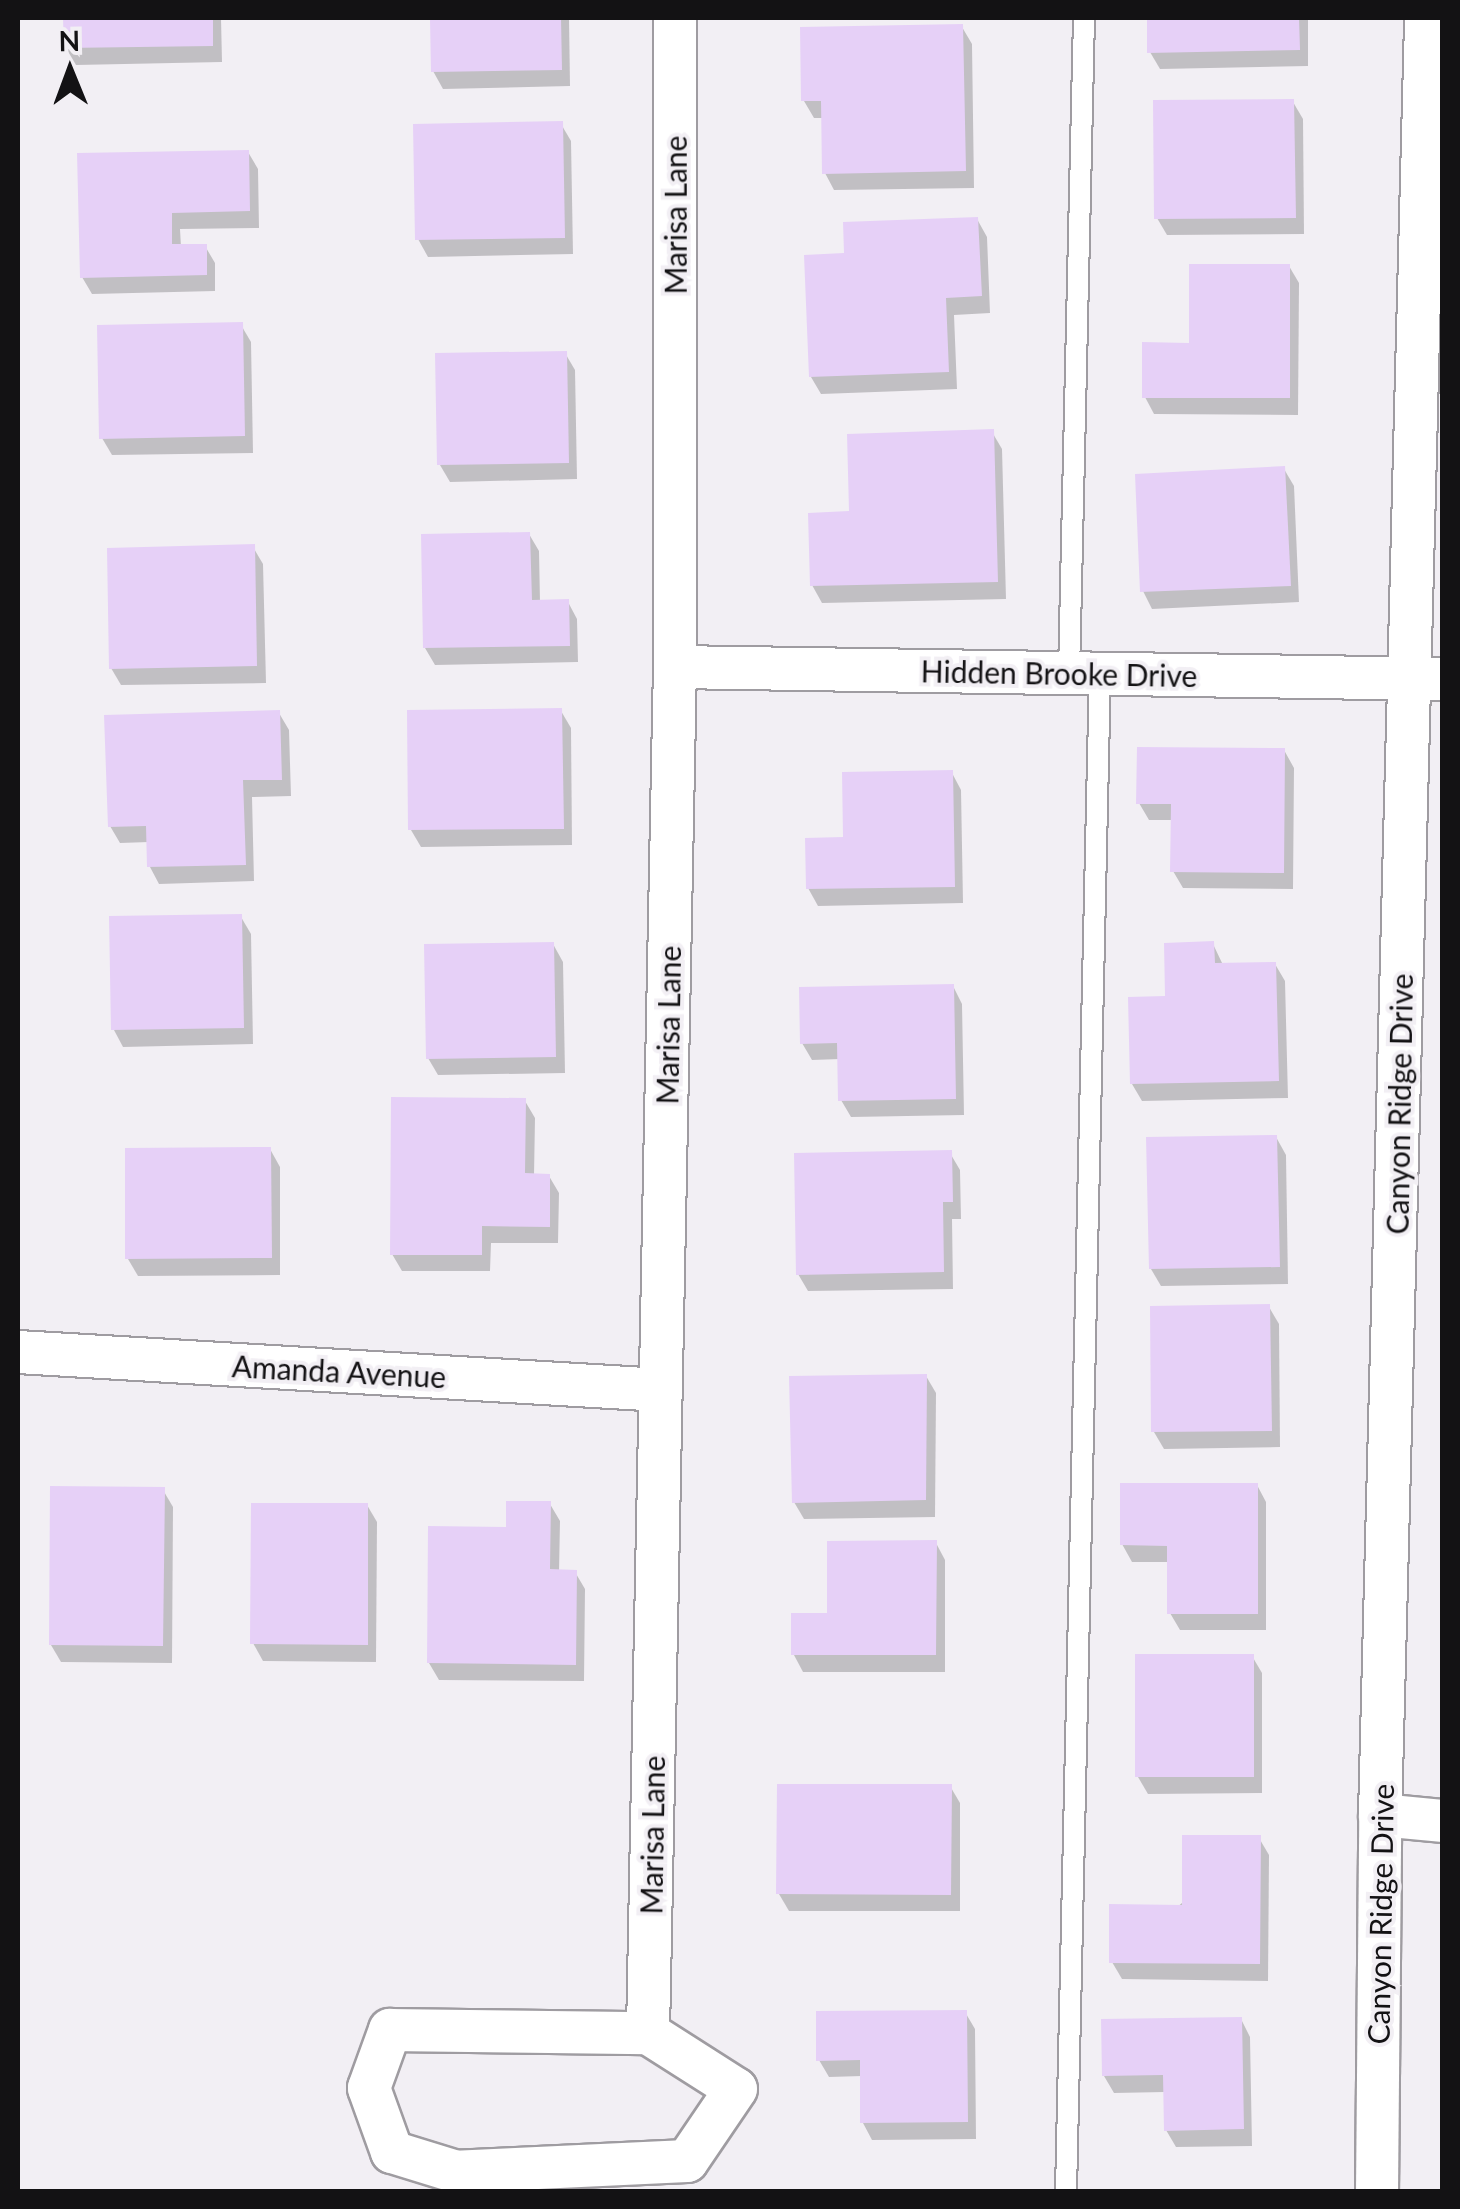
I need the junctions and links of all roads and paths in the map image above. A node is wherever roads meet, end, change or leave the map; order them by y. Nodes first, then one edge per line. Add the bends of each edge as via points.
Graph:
1 (675, 18) edge
2 (1084, 18) edge
3 (1426, 18) edge
4 (1429, 390) edge
5 (675, 667) junction
6 (1085, 673) junction
7 (1426, 679) edge
8 (18, 1352) edge
9 (661, 1390) junction
10 (1380, 1815) junction
11 (1442, 1821) edge
12 (648, 2033) junction
13 (1384, 2188) edge
14 (1066, 2192) edge

1 - 5 street, Marisa Lane
2 - 6 lane
3 - 4 street, Canyon Ridge Drive
4 - 7 street, Canyon Ridge Drive
5 - 6 street, Hidden Brooke Drive
5 - 9 street, Marisa Lane
6 - 7 street, Hidden Brooke Drive
6 - 14 lane
7 - 10 street, Canyon Ridge Drive
8 - 9 street, Amanda Avenue
9 - 12 street, Marisa Lane
10 - 11 street
10 - 13 street, Canyon Ridge Drive
12 - 12 street via 390,2030 369,2088 392,2152 457,2172 687,2161 736,2089

